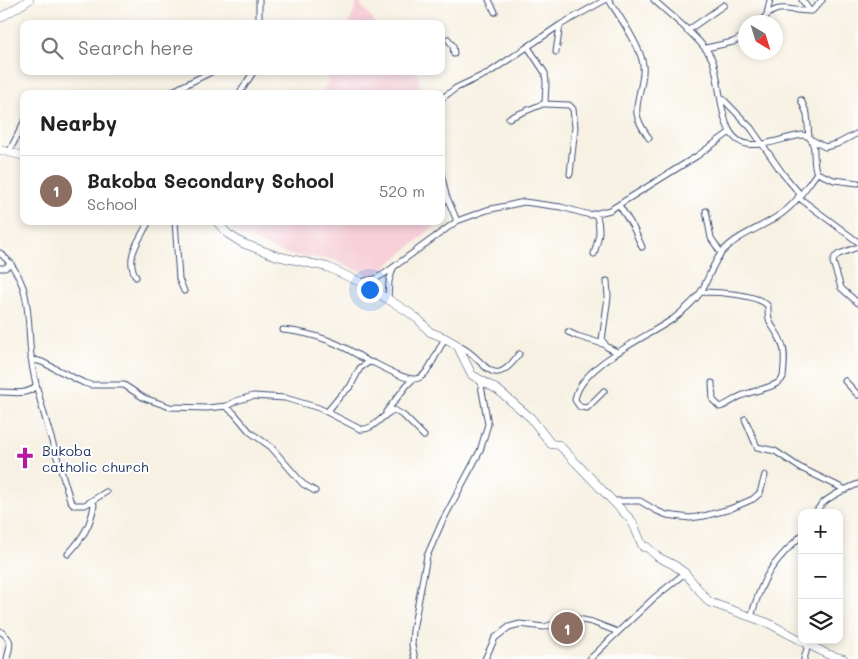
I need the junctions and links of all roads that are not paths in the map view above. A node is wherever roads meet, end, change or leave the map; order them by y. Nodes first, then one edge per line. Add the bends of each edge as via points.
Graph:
1 (29, 0) edge
2 (259, 0) edge
3 (489, 0) edge
4 (605, 0) edge
5 (609, 0) edge
6 (654, 0) edge
7 (770, 0) edge
8 (802, 0) edge
9 (822, 0) edge
10 (724, 5) dead end
11 (810, 11) junction
12 (495, 12) dead end
13 (767, 14) joint
14 (0, 18) edge
15 (259, 20) edge
16 (560, 25) junction
17 (687, 31) junction
18 (448, 39) dead end
19 (738, 39) edge
20 (528, 47) junction
21 (706, 48) junction
22 (556, 52) dead end
23 (454, 54) dead end
24 (205, 75) edge
25 (251, 75) edge
26 (174, 90) edge
27 (242, 90) edge
28 (445, 96) edge
29 (721, 97) junction
30 (801, 100) dead end
31 (545, 103) junction
32 (509, 118) dead end
33 (20, 130) edge
34 (730, 132) junction
35 (858, 134) edge
36 (649, 138) dead end
37 (811, 138) junction
38 (761, 144) junction
39 (0, 150) edge
40 (9, 152) junction
41 (20, 155) edge
42 (817, 173) junction
43 (570, 174) dead end
44 (858, 183) edge
45 (445, 191) edge
46 (799, 196) junction
47 (619, 205) junction
48 (706, 211) dead end
49 (596, 214) junction
50 (457, 221) junction
51 (147, 225) edge
52 (175, 225) edge
53 (220, 225) edge
54 (858, 242) edge
55 (642, 246) dead end
56 (858, 247) edge
57 (0, 253) edge
58 (721, 253) junction
59 (594, 254) dead end
60 (11, 263) junction
61 (0, 268) edge
62 (393, 268) junction
63 (136, 277) dead end
64 (607, 281) dead end
65 (360, 282) junction
66 (184, 291) dead end
67 (702, 292) junction
68 (388, 300) junction
69 (858, 304) edge
70 (283, 330) dead end
71 (568, 332) dead end
72 (445, 338) junction
73 (603, 344) junction
74 (457, 345) junction
75 (617, 352) junction
76 (518, 354) dead end
77 (31, 358) junction
78 (368, 362) junction
79 (412, 380) junction
80 (480, 380) junction
81 (845, 381) dead end
82 (712, 383) dead end
83 (36, 385) junction
84 (604, 391) dead end
85 (0, 392) edge
86 (858, 394) edge
87 (225, 406) junction
88 (327, 412) junction
89 (383, 416) junction
90 (745, 419) dead end
91 (424, 436) dead end
92 (766, 475) dead end
93 (858, 484) edge
94 (846, 490) junction
95 (315, 491) dead end
96 (106, 492) dead end
97 (613, 501) junction
98 (92, 502) junction
99 (817, 509) edge
100 (798, 539) edge
101 (68, 554) dead end
102 (685, 573) junction
103 (751, 617) junction
104 (0, 631) edge
105 (618, 632) junction
106 (808, 645) junction
107 (7, 659) edge
108 (415, 659) edge
109 (485, 659) edge
110 (590, 659) edge
111 (804, 659) edge
112 (844, 659) edge

1 - 14 street
2 - 15 street
3 - 12 street
4 - 16 street
5 - 36 street via 642,59 643,84 636,112
6 - 17 street
7 - 13 street
8 - 11 street
9 - 11 street
10 - 17 street
11 - 13 street via 778,8
16 - 20 street
16 - 22 street
17 - 21 street
18 - 23 street via 454,46
19 - 21 street
20 - 28 street
20 - 31 street via 545,73
21 - 29 street via 712,58
24 - 26 street
25 - 27 street
29 - 34 street
29 - 38 street via 751,128
30 - 37 street
31 - 32 street
31 - 43 street via 569,105 573,109 575,127
33 - 40 street
34 - 38 street via 740,142
34 - 47 street
35 - 37 street via 825,147
37 - 38 street via 803,135
37 - 42 street
38 - 46 street
39 - 40 street
40 - 41 street
42 - 44 street via 834,180
42 - 46 street
45 - 50 street
46 - 54 street
46 - 58 street via 783,213 734,241
47 - 49 street
47 - 55 street
48 - 58 street via 711,238
49 - 50 street via 551,205 518,203
49 - 59 street via 600,229
50 - 62 street
51 - 63 street via 132,252 132,269
52 - 66 street via 178,274
53 - 65 street via 232,237 253,248 327,267
56 - 69 street via 839,254 833,262 841,288
57 - 60 street
58 - 67 street
60 - 61 street
60 - 77 street via 17,271 28,306
62 - 65 street
62 - 68 street
64 - 73 street
65 - 68 street
67 - 75 street via 675,318
67 - 82 street via 720,292 765,303 769,321 784,348 783,377 777,384 750,392 720,407 713,399
68 - 72 street via 413,315 430,332
70 - 78 street via 322,337
71 - 73 street
72 - 74 street
72 - 79 street via 426,374
73 - 75 street
74 - 76 street via 470,351 493,372 506,369
74 - 80 street via 469,370
75 - 84 street via 590,374 575,400 587,408
77 - 83 street
77 - 87 street via 91,385 124,384 144,398 170,407
78 - 79 street
78 - 88 street
79 - 89 street
80 - 97 street via 498,390 531,418 551,444 559,445
80 - 108 street via 488,424 480,451 427,556 413,630
81 - 86 street
83 - 85 street via 25,392
83 - 98 street via 70,500 79,506
87 - 88 street via 246,397 261,396 298,401
87 - 95 street via 250,432 271,447 303,484
88 - 89 street via 363,430
89 - 91 street via 393,410 399,412
90 - 94 street via 757,447 778,452 799,467
92 - 97 street via 760,493 753,499 704,516 667,515 640,500
93 - 94 street
94 - 99 street via 823,501
96 - 98 street
97 - 102 street via 632,520 643,547
98 - 101 street via 90,523
100 - 103 street via 769,571
102 - 103 street via 709,602
102 - 105 street
103 - 106 street
104 - 107 street via 11,642
105 - 109 street via 574,618 544,627 520,624 509,627 496,638
105 - 110 street
106 - 111 street
106 - 112 street

